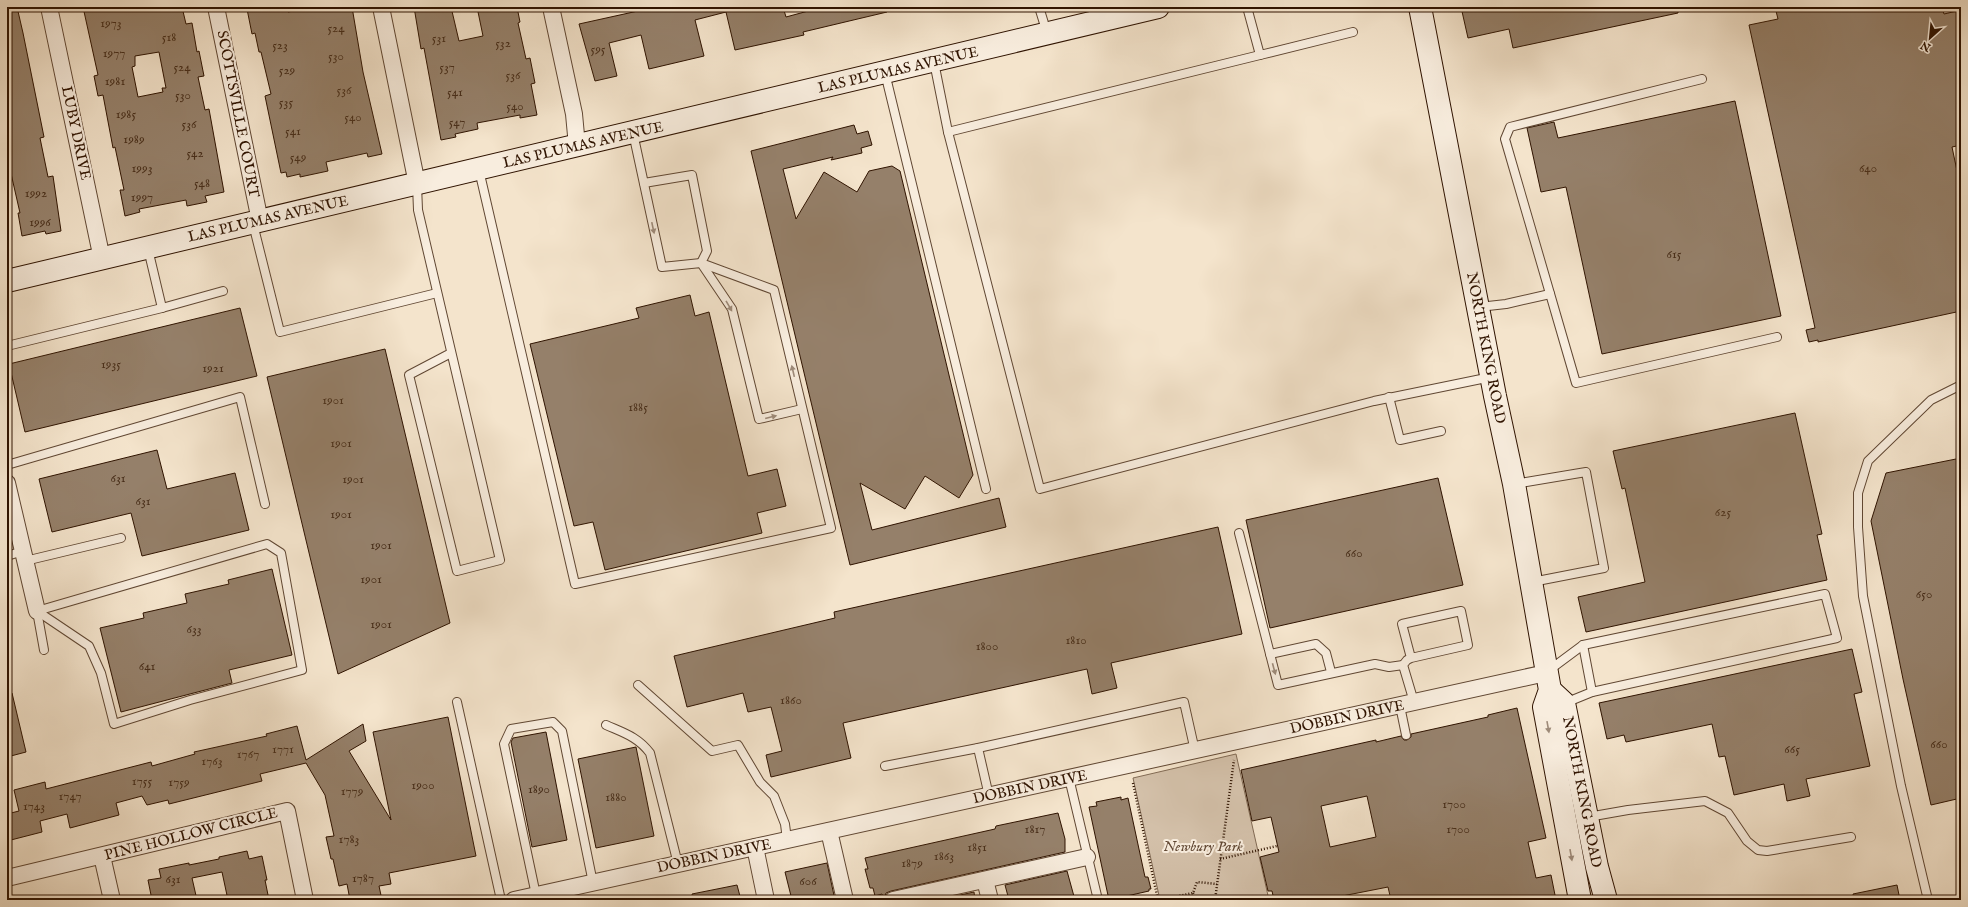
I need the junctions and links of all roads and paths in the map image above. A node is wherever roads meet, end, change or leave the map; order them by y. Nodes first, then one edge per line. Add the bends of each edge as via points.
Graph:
1 (49, 7) edge
2 (216, 7) edge
3 (381, 7) edge
4 (551, 7) edge
5 (1039, 7) edge
6 (1158, 7) edge
7 (1247, 7) edge
8 (1420, 7) edge
9 (1353, 32) dead end
10 (1048, 34) junction
11 (1260, 54) junction
12 (934, 61) junction
13 (885, 73) junction
14 (1702, 79) dead end
15 (948, 132) junction
16 (632, 133) junction
17 (577, 146) junction
18 (479, 169) junction
19 (417, 184) junction
20 (644, 186) junction
21 (256, 222) junction
22 (147, 248) junction
23 (102, 259) junction
24 (701, 263) junction
25 (7, 281) edge
26 (223, 292) dead end
27 (437, 293) junction
28 (1550, 294) junction
29 (1479, 307) junction
30 (162, 308) junction
31 (1777, 337) dead end
32 (7, 346) edge
33 (451, 352) junction
34 (1491, 377) junction
35 (1961, 385) edge
36 (1389, 397) junction
37 (802, 409) junction
38 (1441, 431) dead end
39 (7, 465) edge
40 (7, 484) edge
41 (1514, 484) junction
42 (986, 489) dead end
43 (9, 501) edge
44 (265, 504) dead end
45 (1239, 533) dead end
46 (121, 538) dead end
47 (7, 556) edge
48 (24, 556) junction
49 (1531, 582) junction
50 (37, 611) junction
51 (1583, 645) junction
52 (44, 650) dead end
53 (1270, 654) junction
54 (1411, 658) junction
55 (1403, 665) junction
56 (1331, 672) junction
57 (638, 685) dead end
58 (1553, 689) junction
59 (1592, 692) junction
60 (457, 702) dead end
61 (1407, 704) junction
62 (606, 726) dead end
63 (1406, 735) dead end
64 (978, 748) junction
65 (1195, 751) junction
66 (1234, 760) dead end
67 (885, 766) dead end
68 (1069, 778) junction
69 (1133, 783) dead end
70 (989, 796) junction
71 (1587, 817) junction
72 (829, 831) junction
73 (1851, 837) dead end
74 (787, 840) junction
75 (1277, 846) dead end
76 (755, 847) junction
77 (102, 856) junction
78 (1087, 857) junction
79 (1220, 859) junction
80 (678, 864) junction
81 (7, 878) edge
82 (985, 880) junction
83 (592, 883) junction
84 (1217, 884) junction
85 (1193, 893) junction
86 (536, 895) junction
87 (112, 900) edge
88 (305, 900) edge
89 (501, 900) edge
90 (514, 900) edge
91 (766, 900) edge
92 (845, 900) edge
93 (893, 900) edge
94 (990, 900) edge
95 (1098, 900) edge
96 (1158, 900) edge
97 (1200, 900) edge
98 (1215, 900) edge
99 (1580, 900) edge
100 (1606, 900) edge
101 (1928, 900) edge

1 - 23 street, LUBY DRIVE
2 - 21 street, SCOTTSVILLE COURT
3 - 19 street
4 - 17 street via 574,114
5 - 10 lane
6 - 10 street, LAS PLUMAS AVENUE
7 - 11 lane
8 - 29 street, NORTH KING ROAD
9 - 11 lane
10 - 12 street, LAS PLUMAS AVENUE
11 - 15 lane
12 - 13 street, LAS PLUMAS AVENUE
12 - 15 lane
13 - 16 street, LAS PLUMAS AVENUE
13 - 42 lane
14 - 28 lane via 1510,127 1505,139
15 - 36 lane via 1040,489
16 - 17 street, LAS PLUMAS AVENUE
16 - 20 lane
17 - 18 street, LAS PLUMAS AVENUE
18 - 19 street, LAS PLUMAS AVENUE
18 - 37 lane via 575,584 831,528
19 - 21 street, LAS PLUMAS AVENUE
19 - 27 lane via 418,210
20 -> 24 lane via 662,267
20 - 24 lane via 692,175 707,251
21 - 22 street, LAS PLUMAS AVENUE
21 - 27 lane via 280,332
22 - 23 street, LAS PLUMAS AVENUE
22 - 30 lane
23 - 25 street, LAS PLUMAS AVENUE
37 -> 24 lane via 774,290
24 -> 37 lane via 732,309 759,419
26 - 30 lane
27 - 33 lane
28 - 29 lane
28 - 31 lane via 1576,383
29 - 34 street, NORTH KING ROAD
30 - 32 lane
33 - 33 lane via 500,560 457,571 409,375
34 - 36 lane
34 - 41 street, NORTH KING ROAD
35 - 101 lane via 1931,400 1868,461 1858,493 1863,596 1901,786
36 - 38 lane via 1400,440
39 - 44 lane via 240,397
40 - 43 street
41 - 49 street, NORTH KING ROAD
41 - 49 lane via 1586,472 1604,568
43 - 48 street
45 - 53 lane
46 - 48 lane
47 - 48 lane
48 - 50 street
49 - 58 street, NORTH KING ROAD
50 - 50 lane via 267,544 281,553 302,670 190,700 114,724 101,673 89,646
50 - 52 lane
51 - 58 lane
51 - 59 lane
51 - 59 lane via 1825,594 1837,638
53 - 56 lane via 1316,644 1326,653
53 -> 56 lane via 1278,684
54 - 54 lane via 1468,645 1461,611 1402,624
54 - 55 lane
55 - 56 lane via 1389,667 1375,664
55 - 61 lane
57 - 74 lane via 712,751 738,745 760,782 774,796 785,824
58 - 59 lane
58 - 61 street, DOBBIN DRIVE
58 - 71 street, NORTH KING ROAD
58 -> 99 street, NORTH KING ROAD via 1544,707
60 - 89 lane
61 - 63 lane
61 - 65 street, DOBBIN DRIVE
62 - 80 lane via 634,737 643,743 650,753
64 - 65 lane via 1184,702
64 - 67 lane
64 - 70 lane
65 - 68 street, DOBBIN DRIVE
66 - 79 path
68 - 70 street, DOBBIN DRIVE
68 - 78 lane
69 - 96 path
70 - 72 street, DOBBIN DRIVE
71 - 73 lane via 1705,802 1728,813 1747,841 1758,850 1767,851
71 - 100 street, NORTH KING ROAD
72 - 74 street, DOBBIN DRIVE
72 - 92 street
74 - 76 street, DOBBIN DRIVE
75 - 79 path
76 - 80 street, DOBBIN DRIVE
76 - 91 street
77 - 81 street, PINE HOLLOW CIRCLE
77 - 87 street
77 - 88 street, PINE HOLLOW CIRCLE via 287,811
78 - 82 street
78 - 95 lane
79 - 84 path
80 - 83 street, DOBBIN DRIVE
82 - 93 street
82 - 94 street
83 - 86 street, DOBBIN DRIVE
83 - 86 lane via 562,731 553,722 511,729 504,744
84 - 85 path via 1197,882
84 - 98 path
85 - 96 path
85 - 97 path
86 - 90 street, DOBBIN DRIVE

